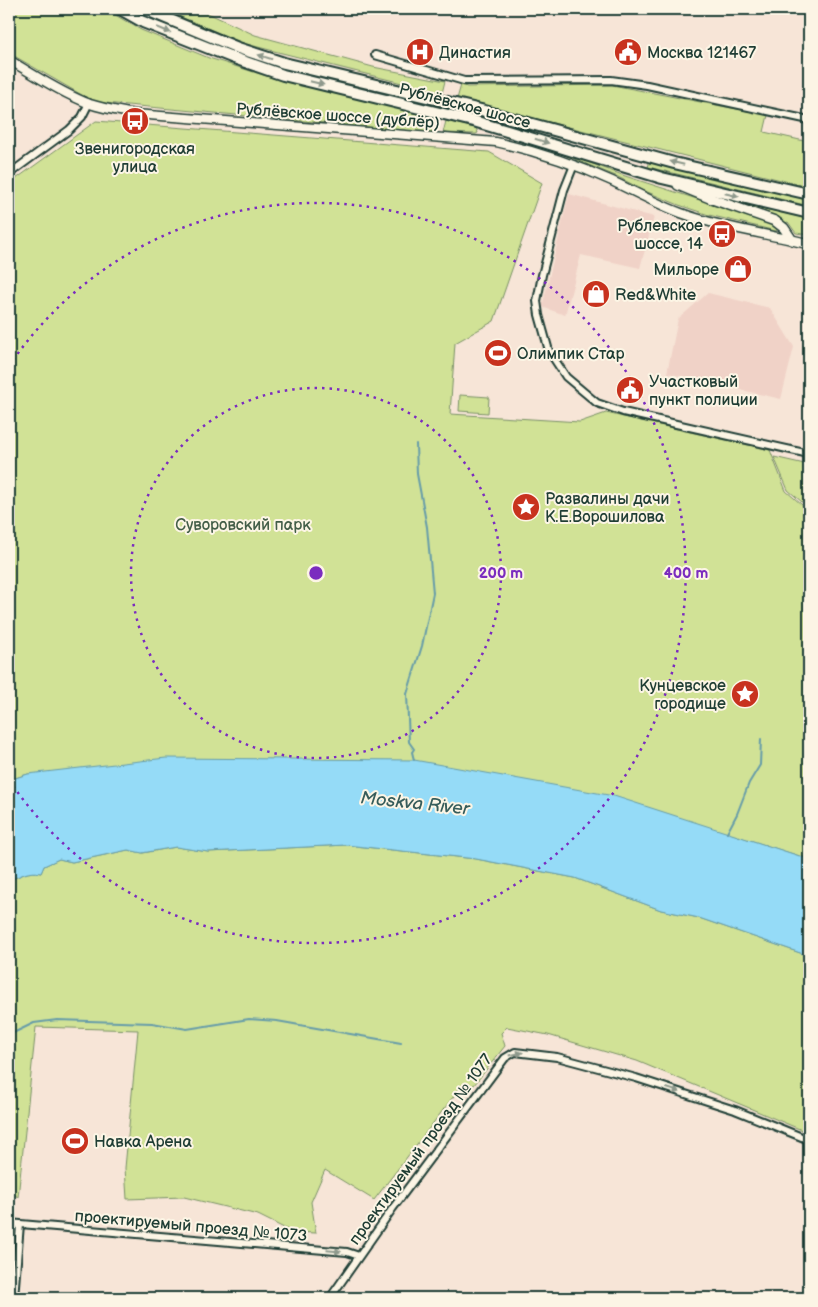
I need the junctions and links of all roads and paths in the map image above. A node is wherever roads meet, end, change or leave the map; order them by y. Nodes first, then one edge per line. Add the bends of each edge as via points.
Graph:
1 (120, 9) edge
2 (144, 9) edge
3 (375, 55) dead end
4 (9, 60) edge
5 (89, 103) junction
6 (809, 120) edge
7 (574, 165) junction
8 (9, 174) edge
9 (662, 178) junction
10 (809, 194) edge
11 (809, 213) edge
12 (792, 240) junction
13 (809, 244) edge
14 (809, 454) edge
15 (809, 1140) edge
16 (9, 1223) edge
17 (20, 1224) junction
18 (359, 1256) junction
19 (14, 1298) edge
20 (330, 1298) edge

1 -> 9 main road, Рублёвское шоссе via 143,22 283,75 477,122
10 -> 2 main road, Рублёвское шоссе via 284,63 238,48
3 - 6 street via 464,81 611,80
4 - 5 street, Рублёвское шоссе (дублёр)
5 - 7 street, Рублёвское шоссе (дублёр) via 136,114 496,142 532,150
5 - 8 street via 82,117 69,130
7 - 12 street, Рублёвское шоссе (дублёр) via 700,219
7 - 14 street via 564,190 537,301 549,351 566,376 597,403 623,412
9 -> 11 main road, Рублёвское шоссе
9 - 12 main road via 775,221
12 - 13 main road, Рублёвское шоссе (дублёр)
18 -> 15 street, проектируемый проезд № 1077 via 505,1058 515,1052 557,1057 636,1078 735,1110
16 - 17 street, проектируемый проезд № 1073
17 -> 18 street, проектируемый проезд № 1073 via 346,1252
17 - 19 street
18 - 20 street, проектируемый проезд № 1077

